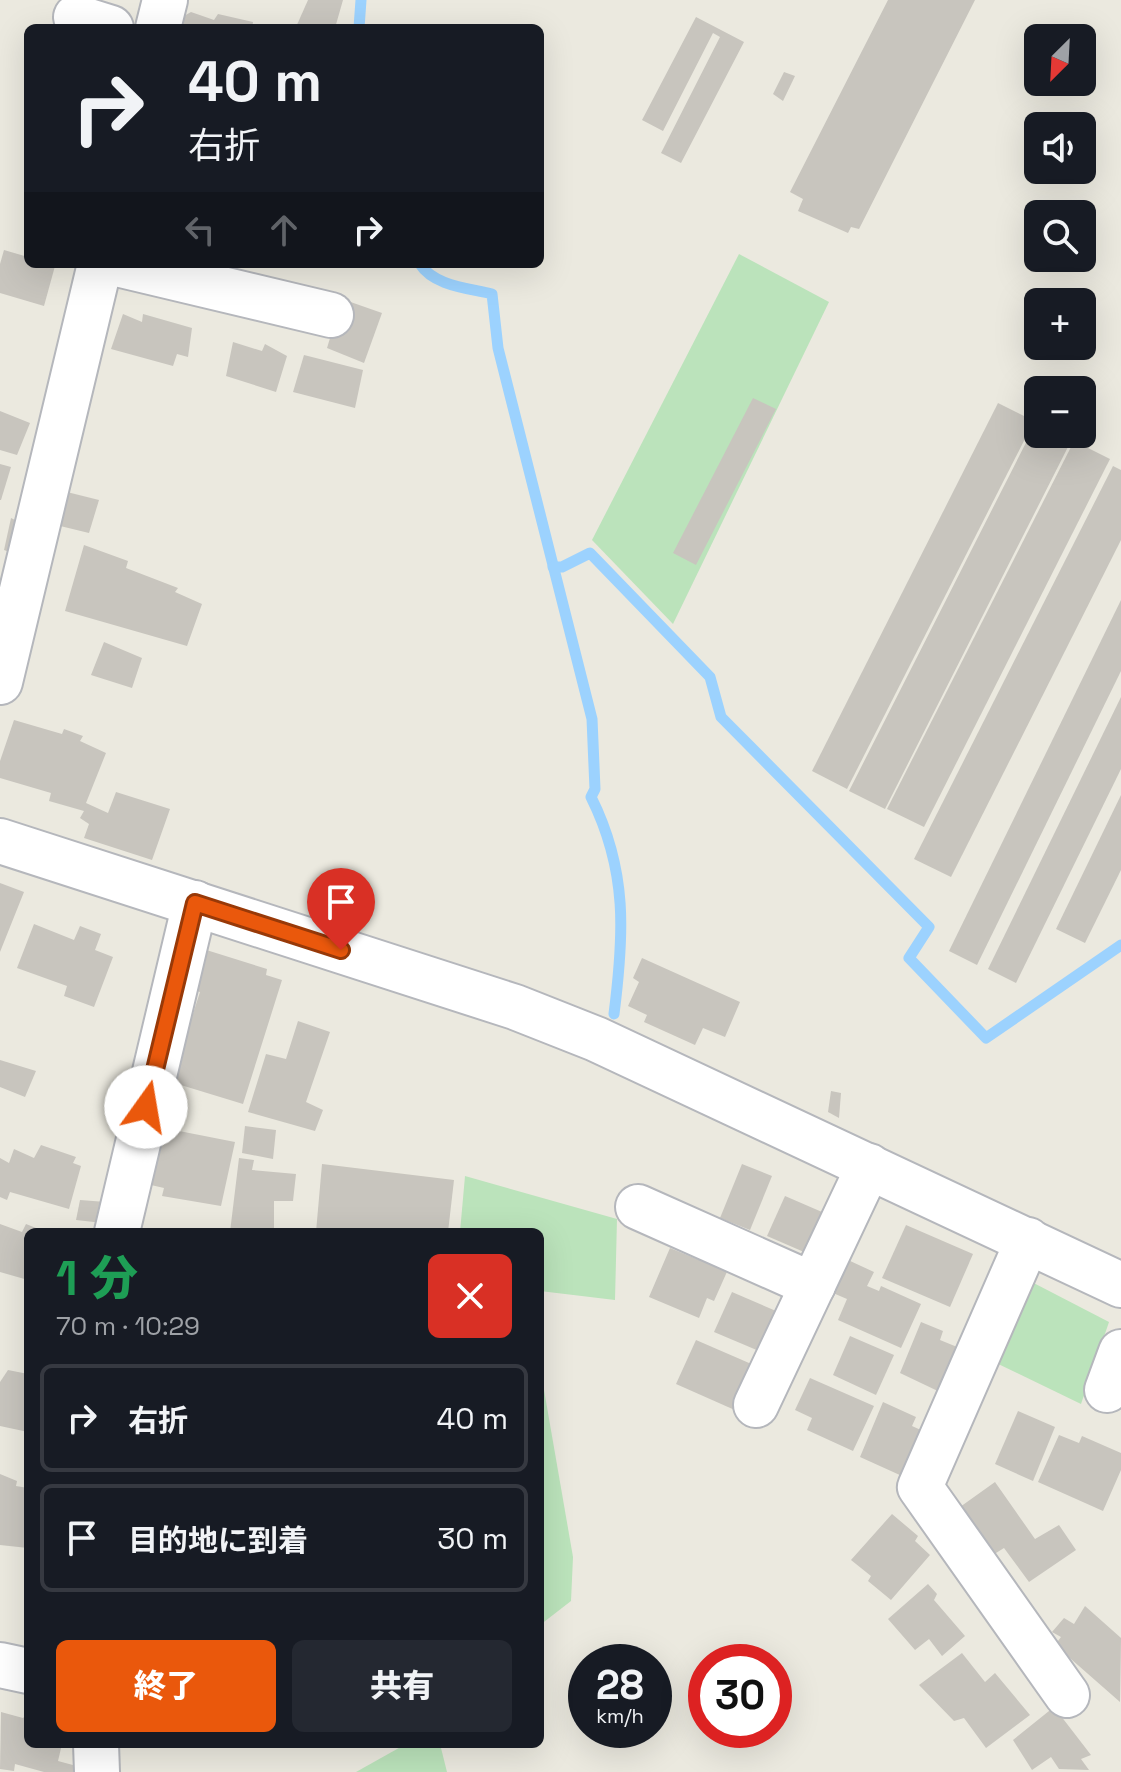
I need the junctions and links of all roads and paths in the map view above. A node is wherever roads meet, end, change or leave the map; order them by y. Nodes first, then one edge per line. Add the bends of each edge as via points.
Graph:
1 (165, 0) edge
2 (159, 24) edge
3 (99, 268) edge
4 (134, 268) edge
5 (331, 315) dead end
6 (0, 682) edge
7 (0, 841) edge
8 (195, 903) junction
9 (869, 1166) junction
10 (638, 1207) dead end
11 (118, 1228) edge
12 (1028, 1240) junction
13 (813, 1285) junction
14 (1121, 1285) edge
15 (756, 1405) dead end
16 (0, 1665) edge
17 (24, 1670) edge
18 (1067, 1695) dead end
19 (96, 1748) edge
20 (97, 1772) edge

1 - 2 street
3 - 6 street
4 - 5 street
7 - 8 street
8 - 9 street via 515,1007
8 - 11 street
9 - 12 street
9 - 13 street
10 - 13 street
12 - 14 street
12 - 18 street via 920,1487
13 - 15 street
16 - 17 street
19 - 20 street

